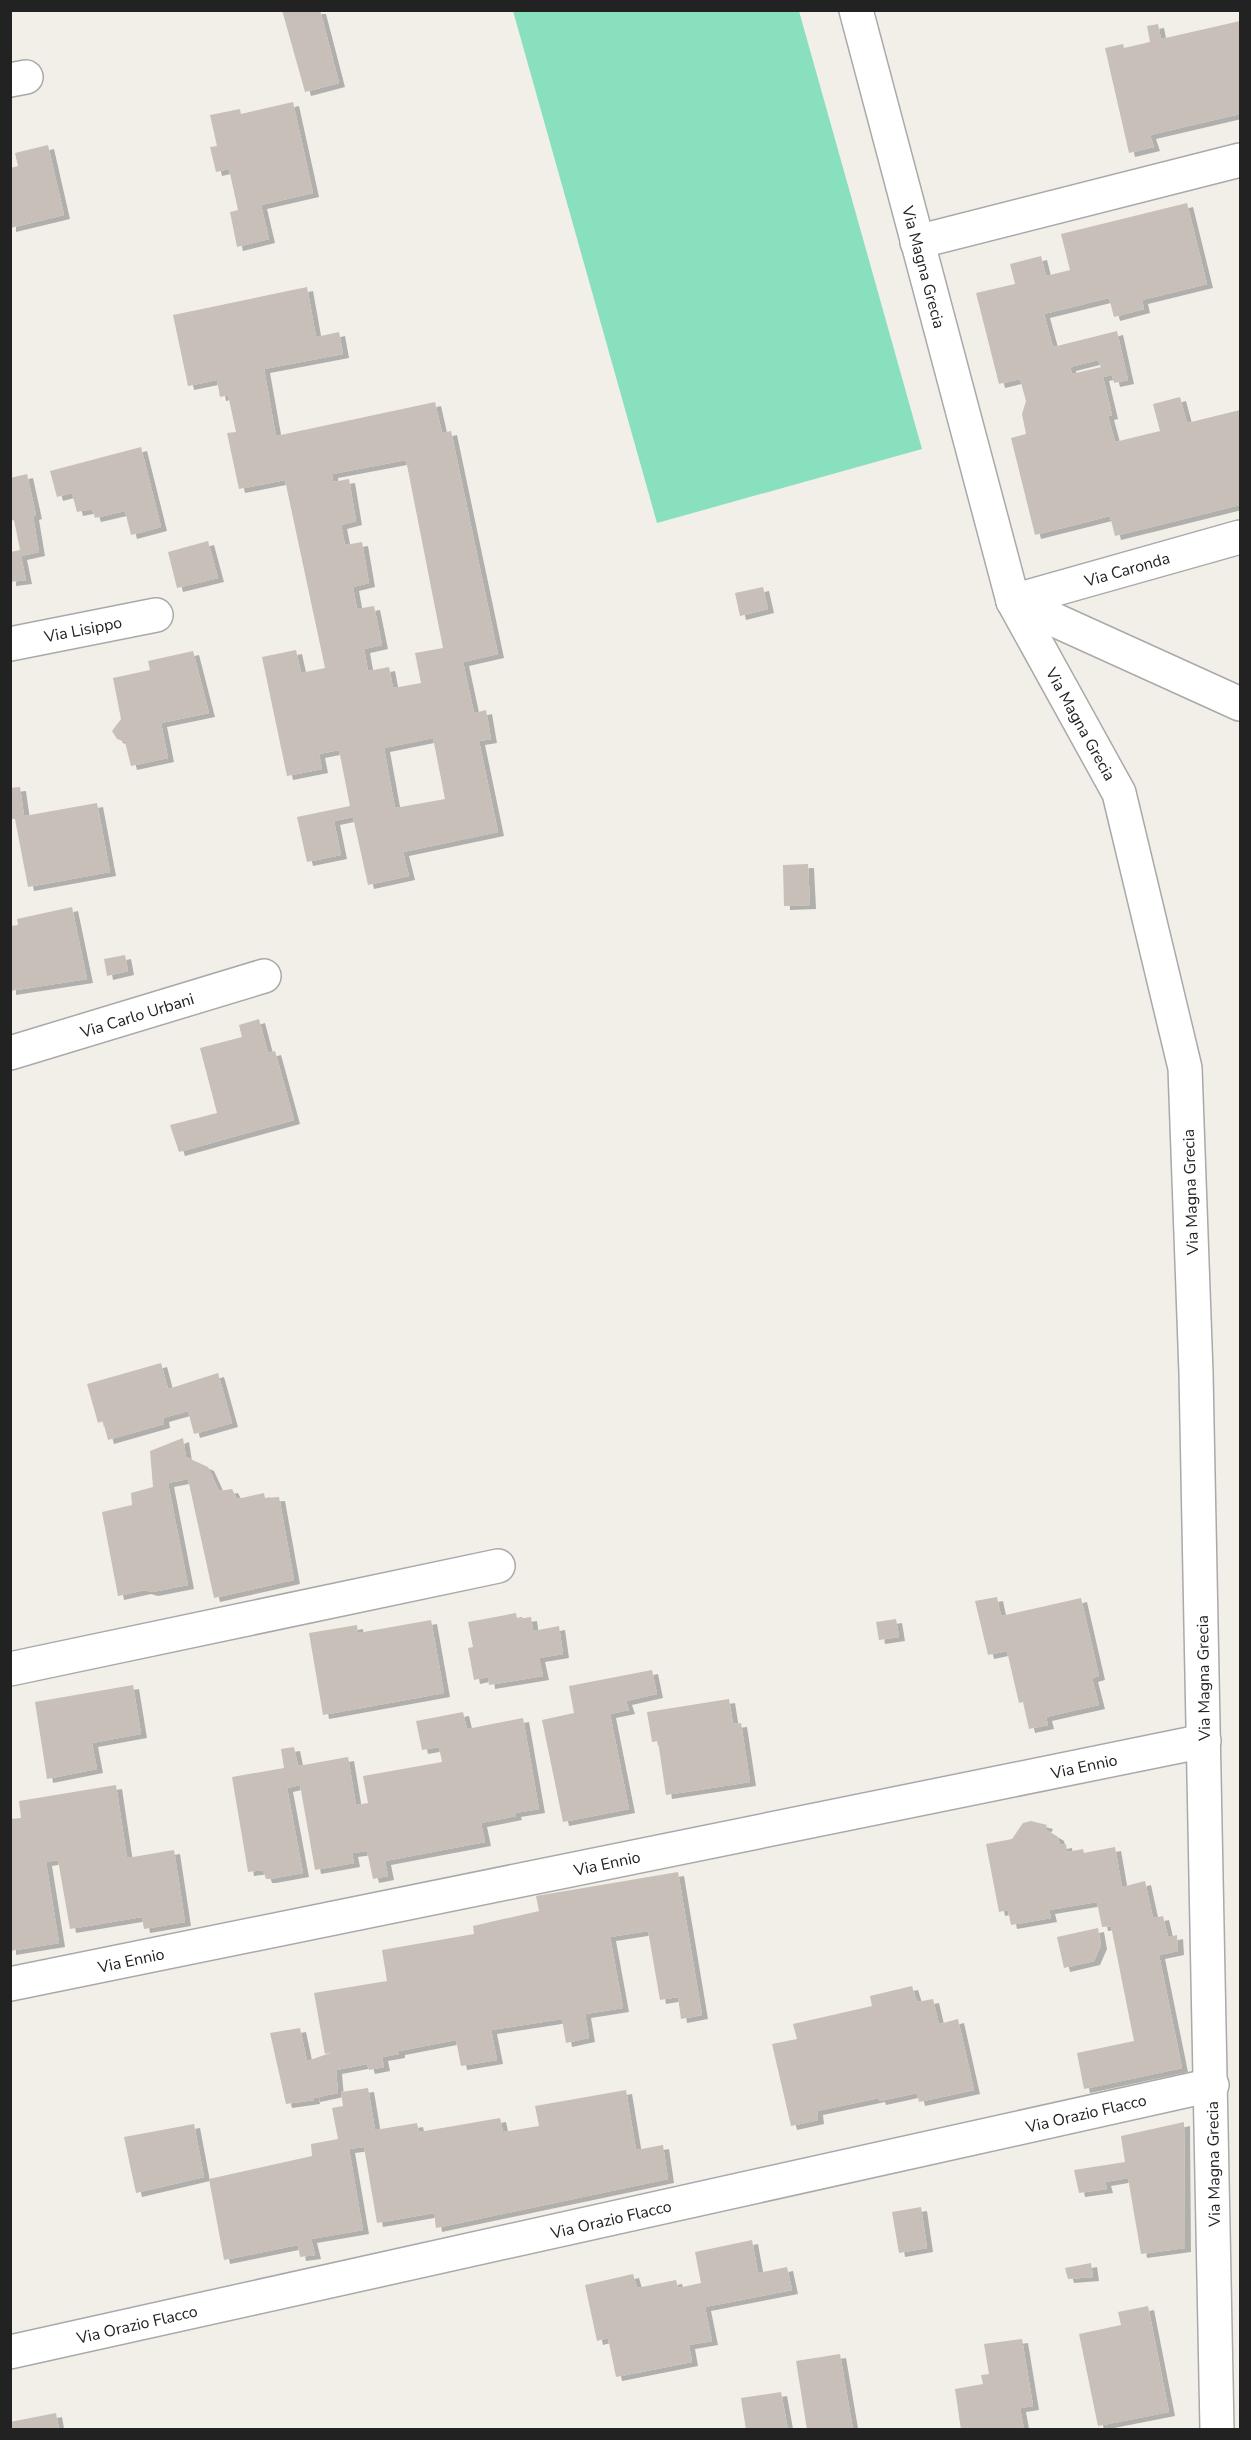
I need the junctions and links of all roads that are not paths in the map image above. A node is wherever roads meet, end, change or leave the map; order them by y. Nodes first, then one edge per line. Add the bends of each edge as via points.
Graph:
1 (856, 10) edge
2 (1240, 159) edge
3 (917, 242) junction
4 (1240, 537) edge
5 (1013, 601) junction
6 (156, 615) dead end
7 (10, 644) edge
8 (1240, 705) edge
9 (264, 976) dead end
10 (10, 1053) edge
11 (498, 1566) dead end
12 (10, 1669) edge
13 (1204, 1741) junction
14 (10, 1984) edge
15 (1212, 2085) junction
16 (10, 2352) edge
17 (1217, 2430) edge

1 - 3 street, Via Magna Grecia
2 - 3 street
3 - 5 street, Via Magna Grecia
4 - 5 street, Via Caronda
5 - 8 street
5 - 13 street, Via Magna Grecia via 1119,793 1185,1068
6 - 7 street, Via Lisippo
9 - 10 street, Via Carlo Urbani
11 - 12 street
13 - 14 street, Via Ennio
13 - 15 street, Via Magna Grecia
15 - 16 street, Via Orazio Flacco
15 - 17 street, Via Magna Grecia

